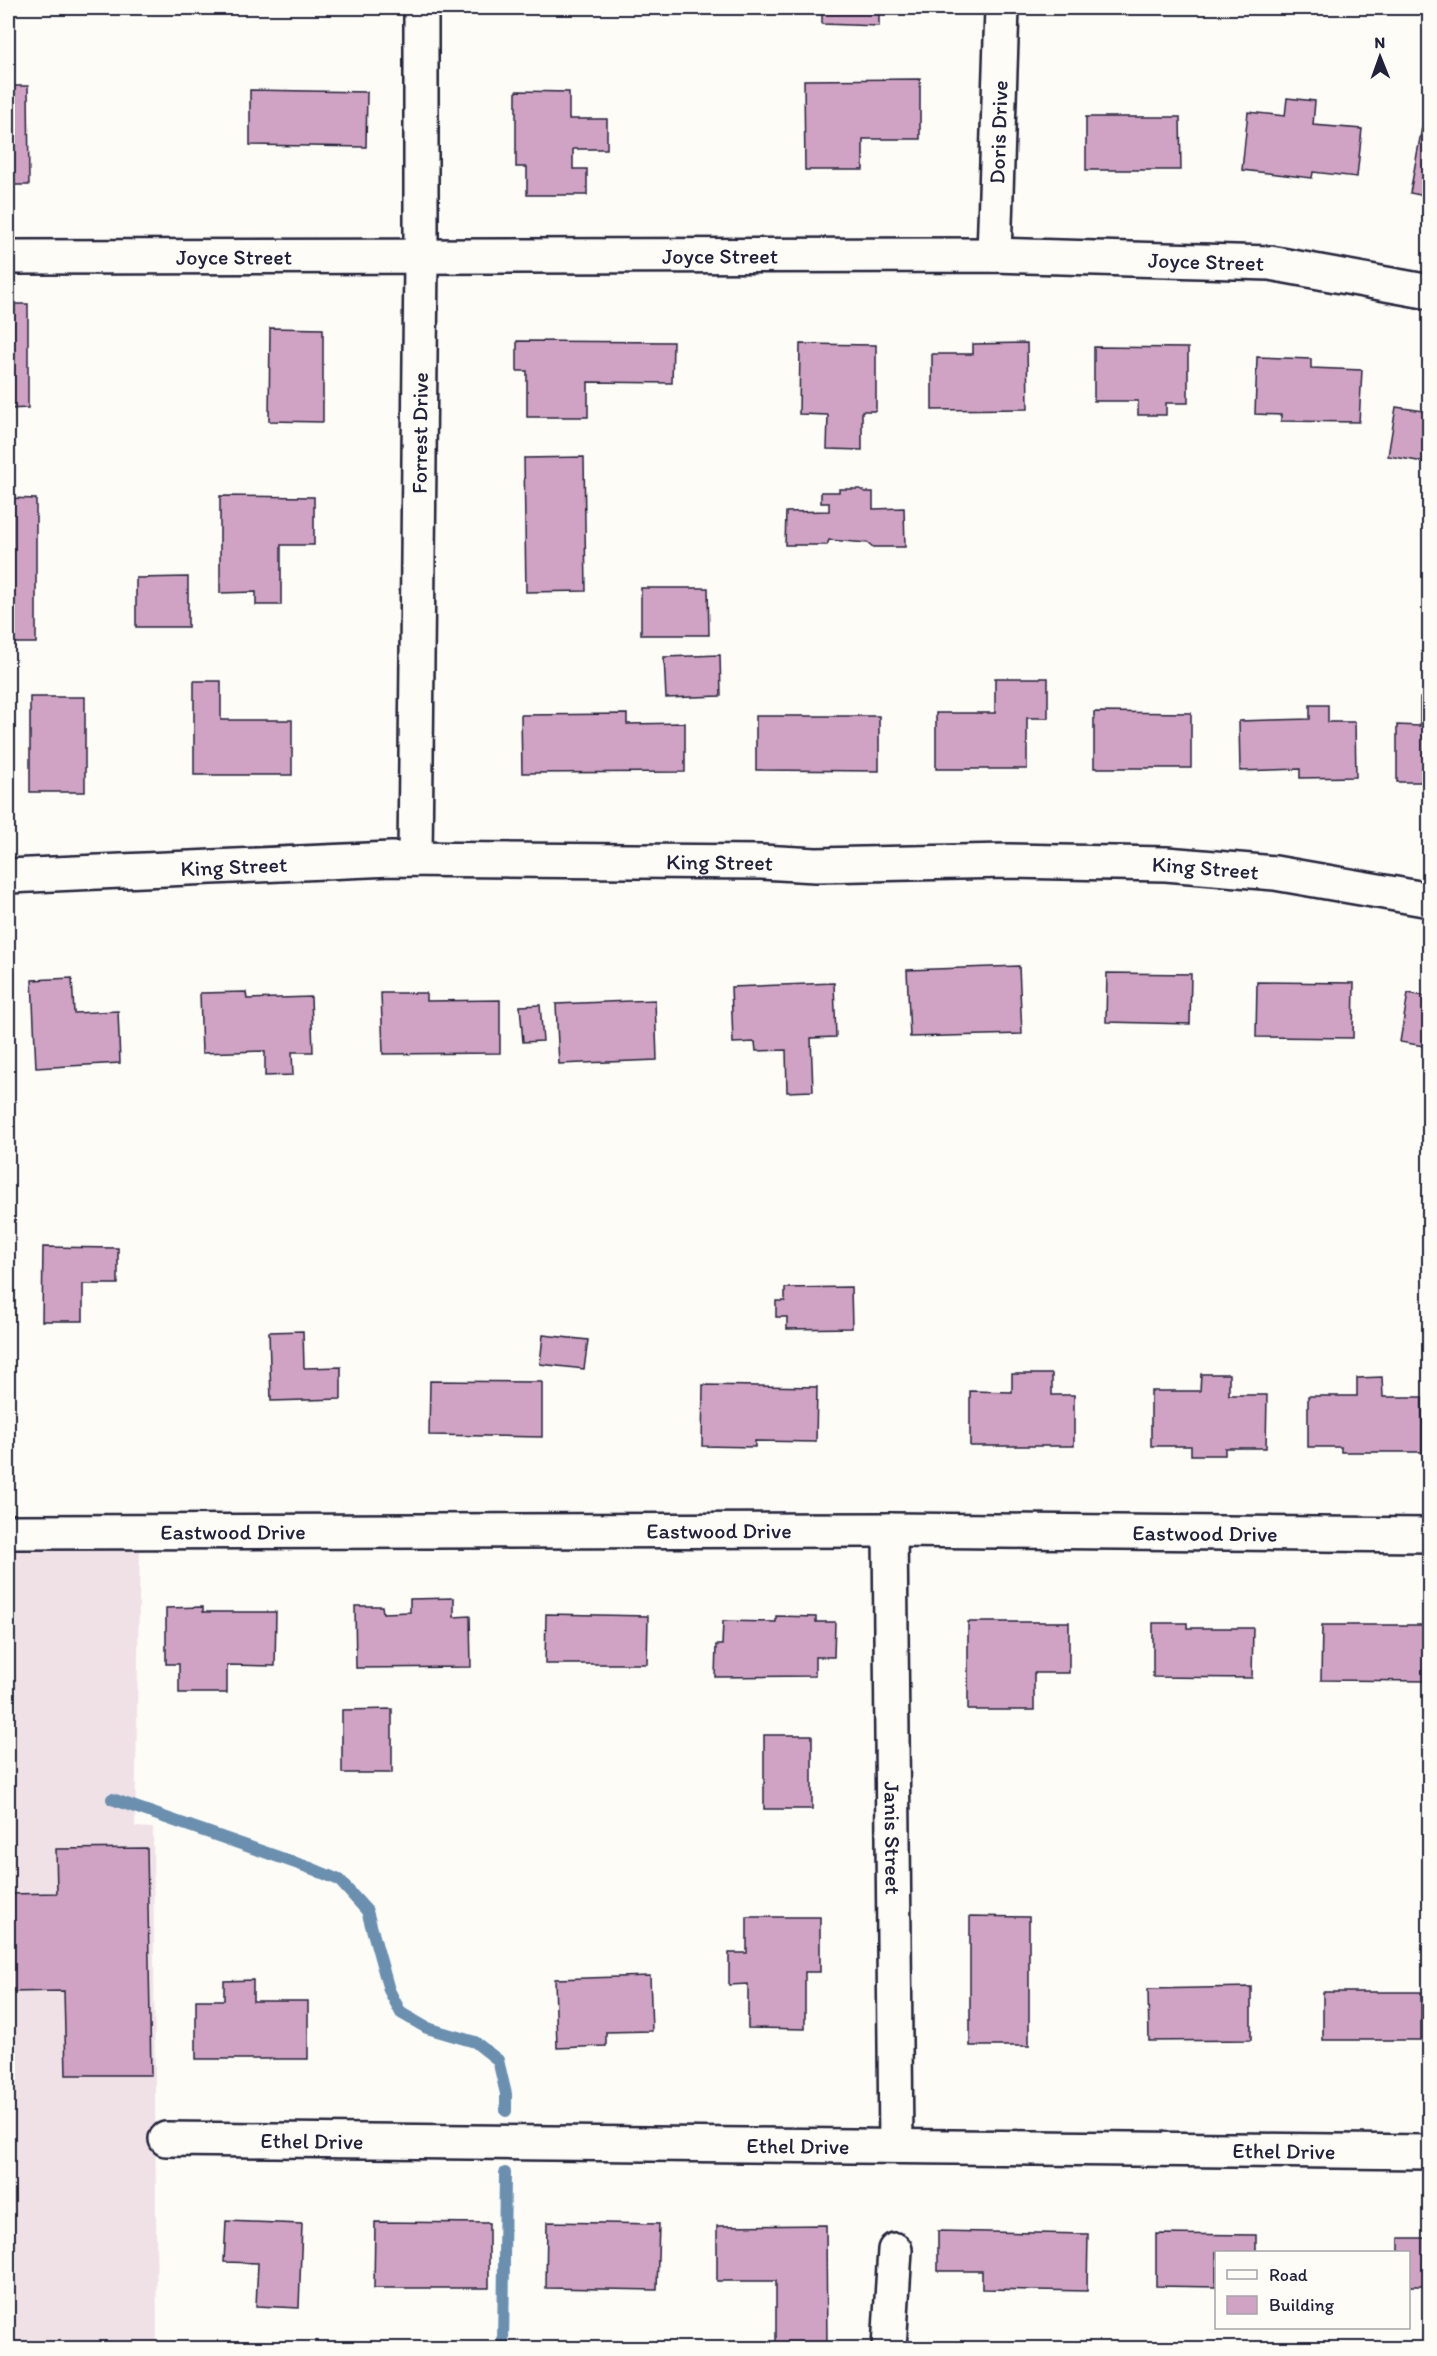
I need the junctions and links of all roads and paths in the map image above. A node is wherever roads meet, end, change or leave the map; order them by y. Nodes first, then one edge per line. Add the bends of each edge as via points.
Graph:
1 (421, 8) edge
2 (1002, 8) edge
3 (994, 255) junction
4 (8, 257) edge
5 (421, 258) junction
6 (1430, 292) edge
7 (415, 859) junction
8 (8, 876) edge
9 (1430, 900) edge
10 (890, 1530) junction
11 (8, 1532) edge
12 (1430, 1535) edge
13 (166, 2139) dead end
14 (896, 2146) junction
15 (1430, 2152) edge
16 (895, 2250) dead end
17 (889, 2349) edge

1 - 5 street, Forrest Drive
2 - 3 street, Doris Drive
3 - 5 street, Joyce Street
3 - 6 street, Joyce Street via 1270,263
4 - 5 street, Joyce Street
5 - 7 street, Forrest Drive
7 - 8 street, King Street
7 - 9 street, King Street via 816,865 1007,861 1167,864 1275,873
10 - 11 street, Eastwood Drive
10 - 12 street, Eastwood Drive
10 - 14 street, Janis Street
13 - 14 street, Ethel Drive
14 - 15 street, Ethel Drive
16 - 17 street

